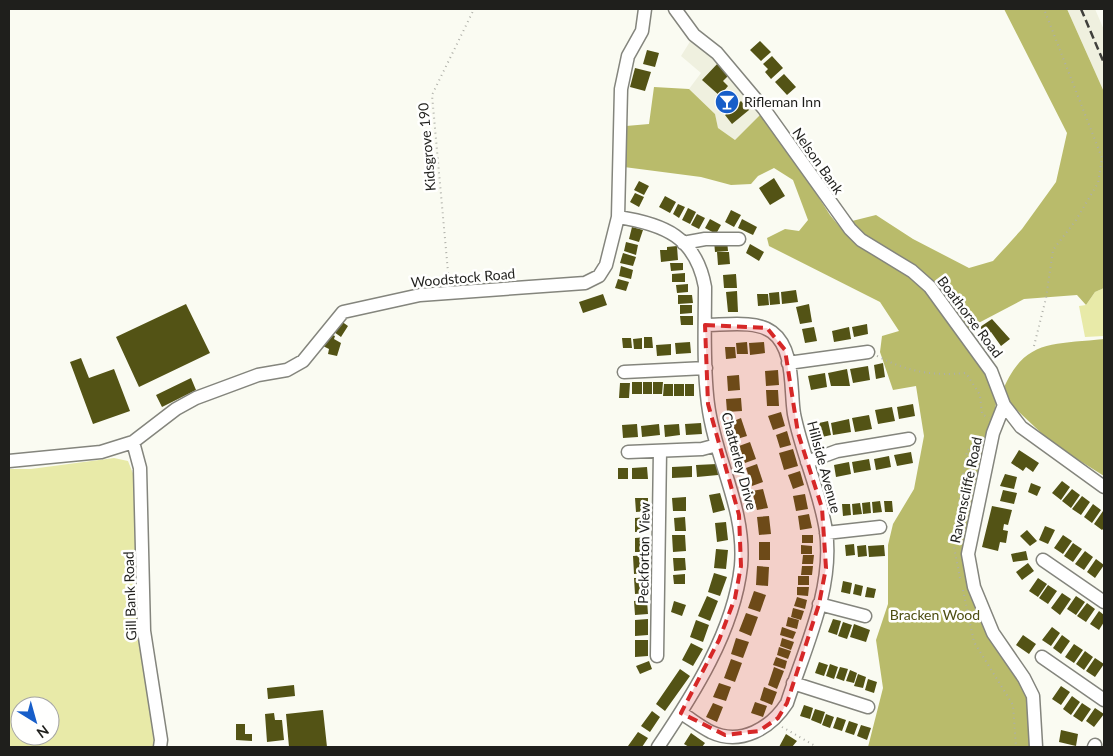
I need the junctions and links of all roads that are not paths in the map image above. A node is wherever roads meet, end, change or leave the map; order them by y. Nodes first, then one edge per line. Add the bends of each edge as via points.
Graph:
1 (645, 9) edge
2 (675, 9) edge
3 (618, 217) junction
4 (839, 217) joint
5 (739, 239) dead end
6 (684, 243) junction
7 (705, 325) junction
8 (868, 352) road end
9 (788, 363) junction
10 (706, 368) junction
11 (624, 372) dead end
12 (1004, 405) junction
13 (902, 436) dead end
14 (134, 442) junction
15 (717, 444) junction
16 (660, 451) junction
17 (628, 452) dead end
18 (9, 461) edge
19 (807, 462) junction
20 (1104, 487) edge
21 (880, 528) dead end
22 (826, 533) junction
23 (1043, 560) dead end
24 (1104, 602) edge
25 (819, 604) junction
26 (865, 616) dead end
27 (657, 656) dead end
28 (1042, 657) dead end
29 (793, 683) junction
30 (1104, 700) edge
31 (868, 707) dead end
32 (681, 713) junction
33 (749, 741) edge
34 (160, 747) edge
35 (658, 747) edge
36 (1036, 747) edge

1 - 3 street, Woodstock Road via 642,31 628,56 621,89
2 - 4 street, Nelson Bank via 694,35 717,53 764,109
3 - 6 street, Chatterley Drive via 646,221 669,230
3 - 14 street, Woodstock Road via 606,265 599,276 585,283 420,295 343,312 303,361 287,370 258,375 196,398 176,409
4 - 12 street, Boathorse Road via 861,240 912,271 930,287 991,370
5 - 6 street
6 - 7 street, Chatterley Drive via 702,271
7 - 9 street, Hillside Avenue via 766,328 781,341
7 - 10 street, Chatterley Drive
8 - 9 street
9 - 19 street, Hillside Avenue via 794,412
10 - 11 street
10 - 15 street, Chatterley Drive via 708,404
12 - 20 street, Boathorse Road via 1021,427
12 - 36 street, Ravenscliffe Road via 993,433 968,554 974,587 993,633 1033,696
13 - 19 street via 837,451
14 - 18 street, Woodstock Road via 101,452
14 - 34 street, Gill Bank Road via 140,468 144,631
15 - 16 street via 702,449
15 - 32 street, Chatterley Drive via 739,514 741,566 735,598 719,640 703,677
16 - 17 street
16 - 27 street, Peckforton View
19 - 22 street, Hillside Avenue via 822,508
21 - 22 street
22 - 25 street, Hillside Avenue via 826,568
23 - 24 street
25 - 26 street
25 - 29 street, Hillside Avenue
28 - 30 street
29 - 31 street
29 - 33 street, Hillside Avenue via 787,704 773,722
32 - 33 street, Hillside Avenue via 712,732
32 - 35 street, Chatterley Drive

